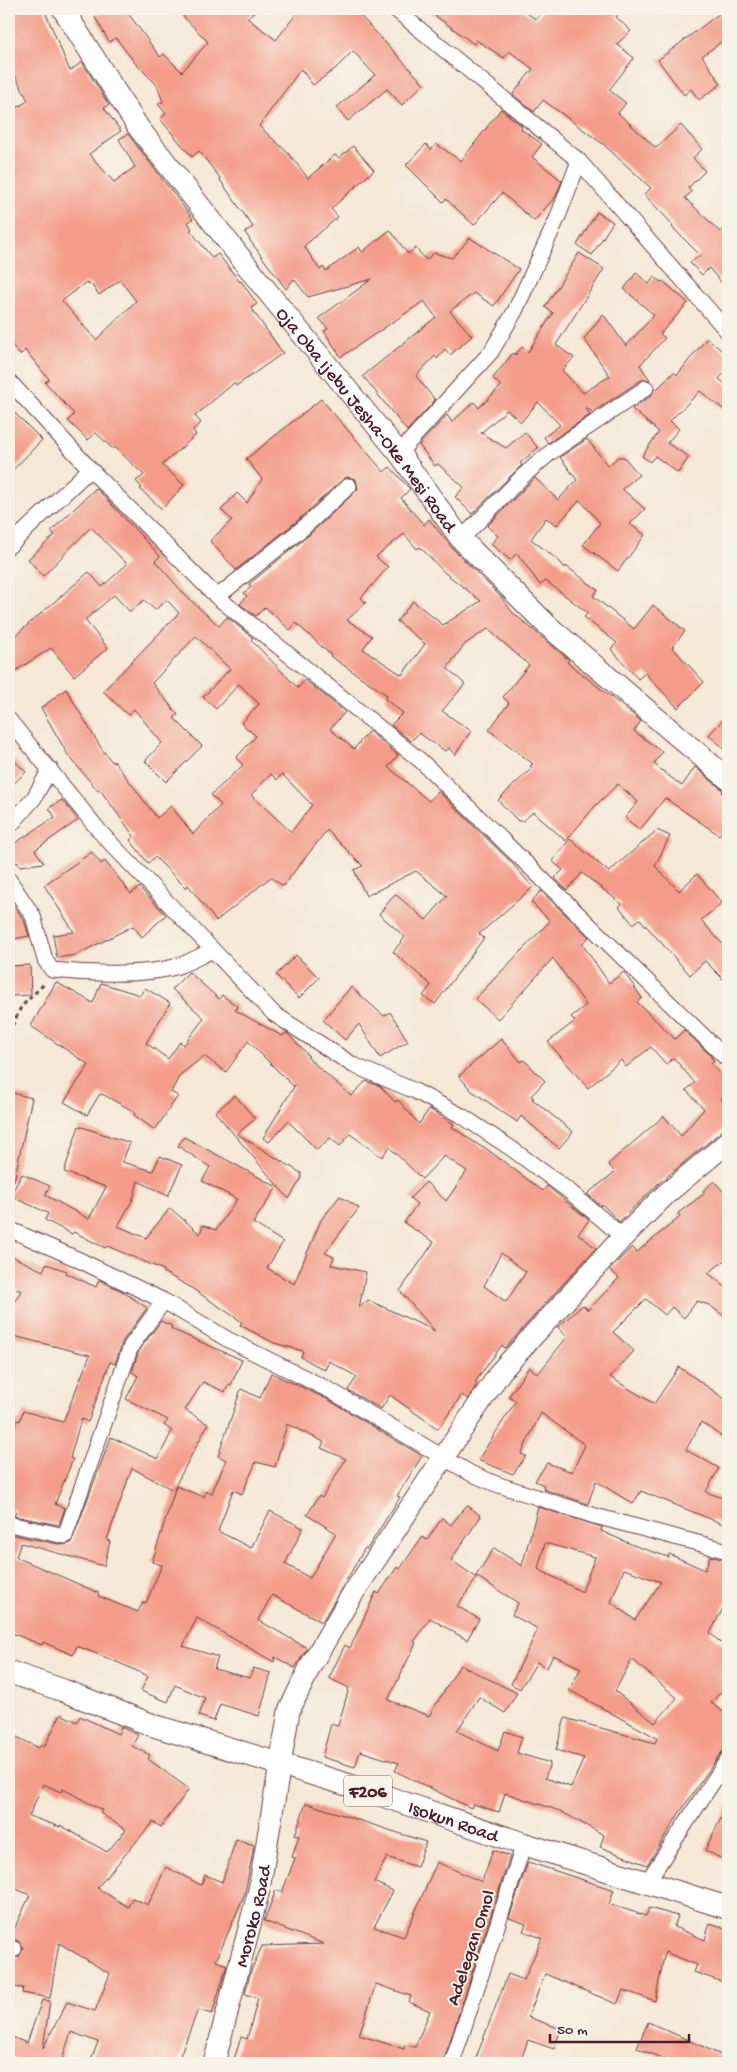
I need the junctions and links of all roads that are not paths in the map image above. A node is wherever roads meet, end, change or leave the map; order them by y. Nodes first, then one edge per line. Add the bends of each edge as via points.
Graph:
1 (63, 9) edge
2 (394, 9) edge
3 (578, 161) junction
4 (728, 332) edge
5 (9, 381) edge
6 (646, 388) dead end
7 (399, 453) junction
8 (90, 469) junction
9 (349, 486) dead end
10 (461, 539) junction
11 (9, 546) edge
12 (217, 597) junction
13 (9, 720) edge
14 (50, 769) junction
15 (728, 779) edge
16 (9, 828) edge
17 (9, 880) edge
18 (214, 950) junction
19 (728, 1060) edge
20 (728, 1142) edge
21 (9, 1229) edge
22 (623, 1237) junction
23 (164, 1301) junction
24 (443, 1457) junction
25 (9, 1524) edge
26 (728, 1551) edge
27 (9, 1672) edge
28 (728, 1759) edge
29 (281, 1764) junction
30 (524, 1844) junction
31 (647, 1882) junction
32 (728, 1908) edge
33 (214, 2063) edge
34 (452, 2063) edge

1 - 7 street, Oja Oba Ijebu Jesha-Oke Mesi Road via 138,127
2 - 3 street
3 - 4 street
3 - 7 street via 558,219 515,311 491,352
5 - 8 street
6 - 10 street via 551,452
7 - 10 street, Oja Oba Ijebu Jesha-Oke Mesi Road
8 - 11 street
8 - 12 street
9 - 12 street via 303,528
10 - 15 street, Oja Oba Ijebu Jesha-Oke Mesi Road via 547,625
12 - 19 street via 421,761
13 - 14 street
14 - 16 street via 34,798
14 - 18 street via 101,833
17 - 18 street via 33,916 45,960 52,970 79,973 144,971 178,966
18 - 22 street via 274,1014 353,1065 415,1091 462,1116 570,1190
20 - 22 street, Moroko Road via 666,1194
21 - 23 street
22 - 24 street, Moroko Road via 501,1371
23 - 24 street via 227,1340 330,1390
23 - 25 street via 131,1346 65,1536
24 - 26 street via 496,1484 595,1516
24 - 29 street, Moroko Road via 350,1598 311,1665 289,1711
27 - 29 main road, Isokun Road / F206 via 152,1725
28 - 31 street
29 - 30 main road, Isokun Road / F206
29 - 33 street, Moroko Road via 258,1890
30 - 31 main road, Isokun Road / F206
30 - 34 street, Adelegan Omol
31 - 32 main road, Isokun Road / F206

